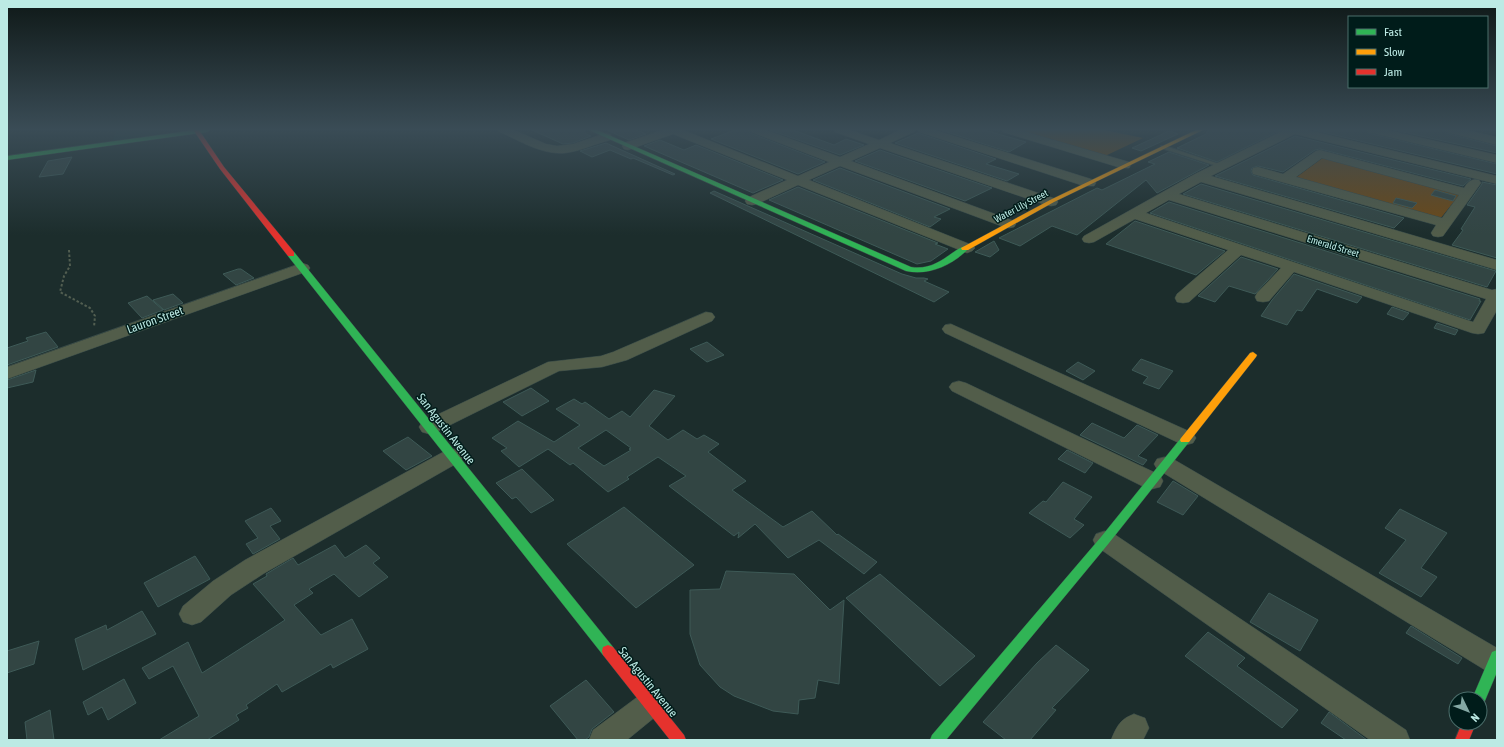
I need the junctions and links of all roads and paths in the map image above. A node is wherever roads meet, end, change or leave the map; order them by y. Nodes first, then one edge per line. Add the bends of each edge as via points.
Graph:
1 (220, 165) edge
2 (671, 165) edge
3 (760, 165) edge
4 (831, 165) edge
5 (850, 165) edge
6 (941, 165) edge
7 (1032, 165) edge
8 (1125, 165) edge
9 (1218, 165) edge
10 (1305, 165) edge
11 (1361, 165) edge
12 (1435, 165) edge
13 (1222, 166) joint
14 (1258, 171) dead end
15 (1480, 176) junction
16 (1200, 178) junction
17 (1285, 179) junction
18 (798, 180) junction
19 (1497, 180) edge
20 (1089, 183) junction
21 (1468, 193) junction
22 (1168, 195) junction
23 (752, 201) junction
24 (1051, 202) junction
25 (1135, 214) junction
26 (1445, 223) junction
27 (1009, 224) junction
28 (1089, 239) dead end
29 (1429, 245) junction
30 (967, 248) junction
31 (1239, 248) junction
32 (69, 250) dead end
33 (1497, 265) edge
34 (1292, 266) junction
35 (302, 268) junction
36 (1496, 296) edge
37 (1263, 297) dead end
38 (1183, 298) dead end
39 (706, 316) dead end
40 (951, 329) dead end
41 (99, 340) junction
42 (1253, 355) dead end
43 (7, 373) edge
44 (959, 387) dead end
45 (429, 427) junction
46 (1186, 438) junction
47 (453, 456) junction
48 (1159, 473) junction
49 (1105, 540) junction
50 (192, 614) dead end
51 (1496, 659) edge
52 (1482, 691) edge
53 (650, 704) junction
54 (604, 740) edge
55 (679, 740) edge
56 (937, 740) edge
57 (1395, 740) edge

1 - 35 street, San Agustin Avenue
2 - 23 street
3 - 18 street
4 - 18 street
5 - 27 street
6 - 24 street
7 - 20 street
8 - 20 street, Water Lily Street
9 - 13 lane
10 - 17 street
11 - 21 street
12 - 15 street
13 - 16 street
14 - 17 street
15 - 19 street
15 - 21 street
16 - 22 street
16 - 29 street
17 - 26 street
18 - 23 street
18 - 30 street
20 - 24 street, Water Lily Street
21 - 26 street
22 - 25 street
22 - 36 street, Emerald Street
23 - 30 street, Water Lily Street via 919,272 930,270
24 - 27 street, Water Lily Street
25 - 28 street
25 - 31 street
26 - 29 street
27 - 30 street, Water Lily Street
29 - 33 street
31 - 34 street
31 - 38 street
32 - 41 path via 70,266 64,276 60,292 90,308 95,316 94,332
34 - 36 street via 1478,328
34 - 37 street
35 - 41 street, Lauron Street
35 - 45 street, San Agustin Avenue
39 - 45 street via 620,356 602,361 555,366
40 - 46 street
41 - 43 street, Lauron Street
42 - 46 street
44 - 48 street
45 - 47 street, San Agustin Avenue
46 - 48 street
47 - 50 street via 254,567 222,588
47 - 53 street, San Agustin Avenue
48 - 49 street
48 - 51 street
49 - 56 street
49 - 57 street
51 - 52 street
53 - 54 street
53 - 55 street, San Agustin Avenue

